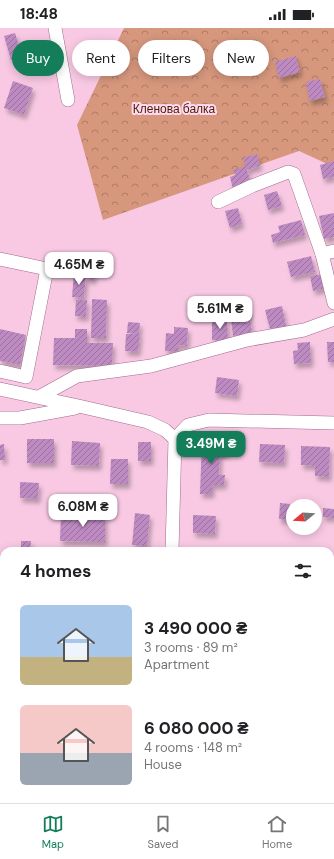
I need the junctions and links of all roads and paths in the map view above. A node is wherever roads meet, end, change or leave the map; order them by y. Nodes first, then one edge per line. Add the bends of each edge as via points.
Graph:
1 (55, 28) edge
2 (68, 100) dead end
3 (218, 202) dead end
4 (328, 253) edge
5 (0, 259) edge
6 (334, 303) edge
7 (334, 319) edge
8 (0, 371) edge
9 (0, 389) edge
10 (39, 397) junction
11 (83, 407) junction
12 (0, 418) edge
13 (334, 423) edge
14 (175, 439) junction
15 (172, 547) edge

1 - 2 street
3 - 4 street via 288,172 294,174
4 - 6 street
5 - 8 street via 47,269 26,377
7 - 10 street via 304,330 247,340 151,366 77,376
9 - 10 street
10 - 11 street
11 - 12 street via 20,418
11 - 14 street via 148,422 166,430
13 - 14 street via 209,420 188,424
14 - 15 street

